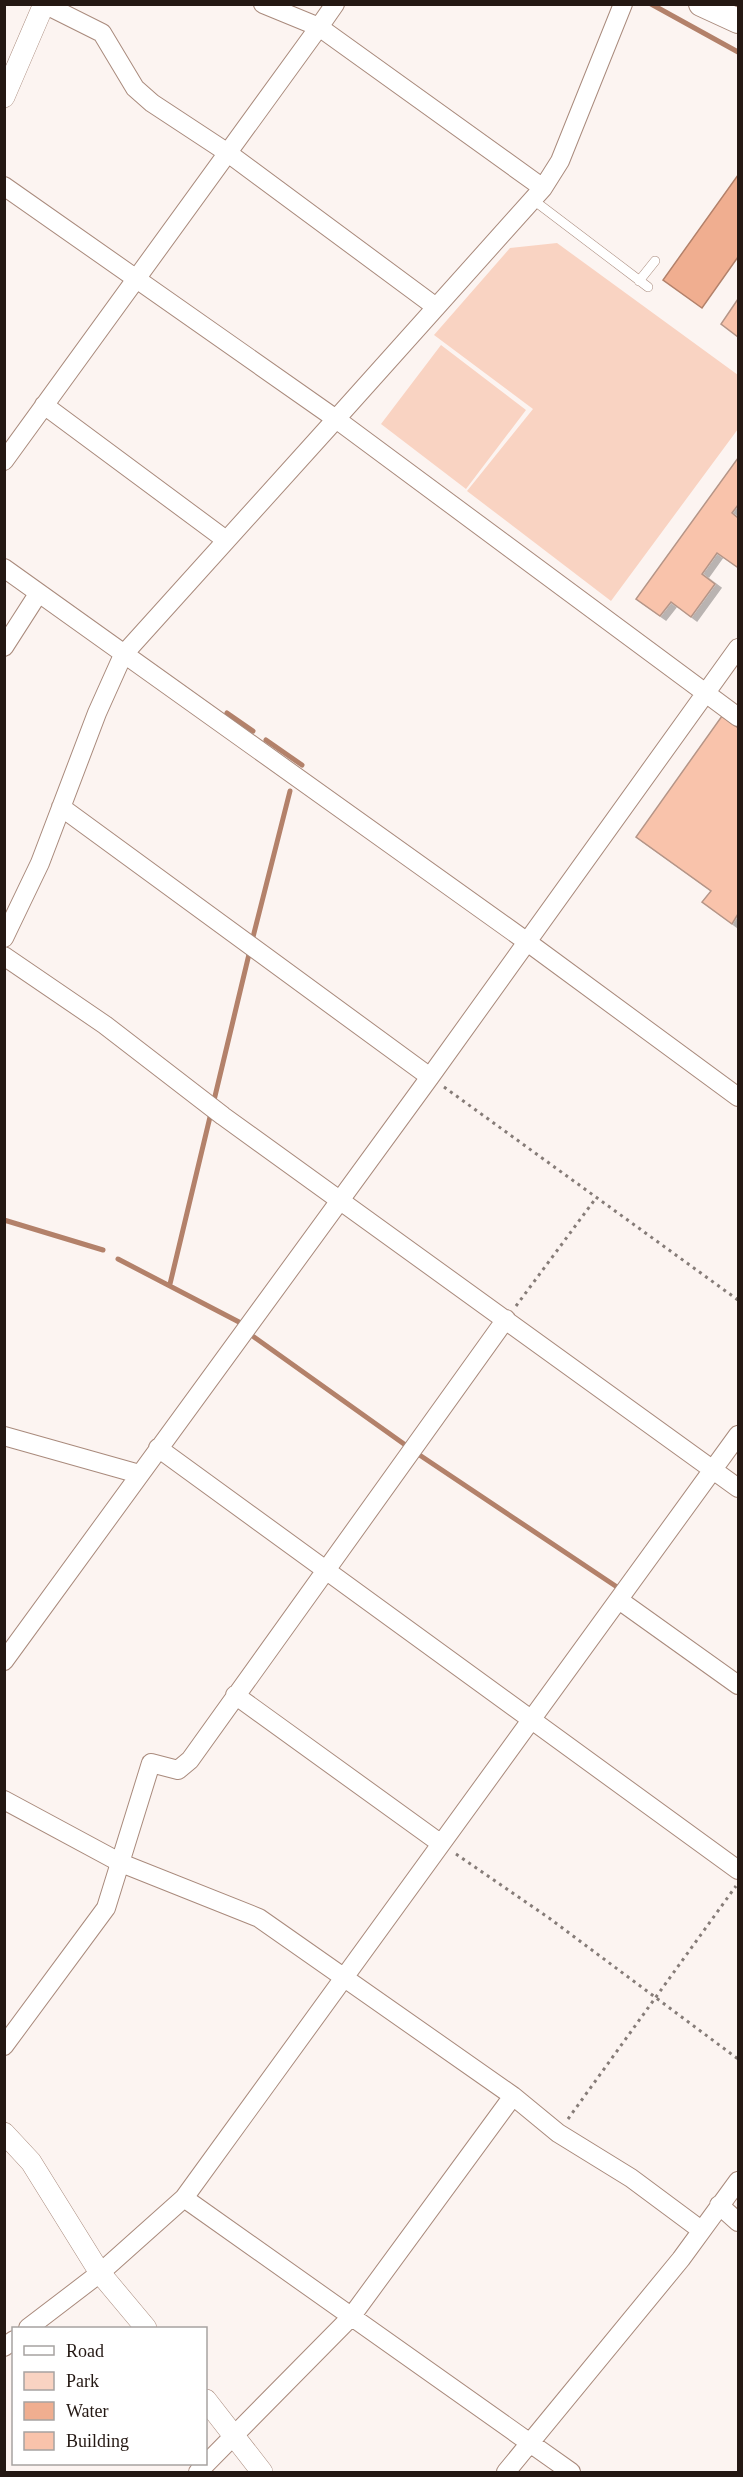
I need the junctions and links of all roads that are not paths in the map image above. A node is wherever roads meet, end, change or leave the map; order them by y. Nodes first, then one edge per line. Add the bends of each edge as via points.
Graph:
1 (44, 4) edge
2 (263, 4) edge
3 (335, 4) edge
4 (623, 4) edge
5 (701, 4) edge
6 (738, 21) edge
7 (319, 27) junction
8 (4, 98) edge
9 (228, 153) junction
10 (4, 186) edge
11 (537, 194) junction
12 (655, 261) dead end
13 (136, 281) junction
14 (639, 281) junction
15 (648, 287) dead end
16 (436, 307) junction
17 (44, 405) junction
18 (336, 419) junction
19 (4, 461) edge
20 (226, 540) junction
21 (4, 568) edge
22 (38, 594) junction
23 (4, 647) edge
24 (738, 648) edge
25 (123, 655) junction
26 (705, 693) junction
27 (738, 717) edge
28 (61, 807) junction
29 (4, 938) edge
30 (526, 942) junction
31 (4, 956) edge
32 (430, 1077) junction
33 (738, 1097) edge
34 (339, 1201) junction
35 (506, 1319) junction
36 (738, 1435) edge
37 (4, 1436) edge
38 (158, 1448) junction
39 (713, 1470) junction
40 (139, 1474) junction
41 (738, 1488) edge
42 (327, 1570) junction
43 (618, 1600) junction
44 (4, 1661) edge
45 (738, 1685) edge
46 (235, 1695) junction
47 (532, 1721) junction
48 (4, 1800) edge
49 (440, 1843) junction
50 (120, 1863) junction
51 (738, 1870) edge
52 (344, 1977) junction
53 (4, 2046) edge
54 (513, 2096) junction
55 (4, 2133) edge
56 (738, 2181) edge
57 (184, 2198) junction
58 (719, 2205) junction
59 (738, 2222) edge
60 (701, 2230) junction
61 (100, 2273) junction
62 (351, 2317) junction
63 (29, 2327) edge
64 (145, 2327) edge
65 (207, 2401) edge
66 (234, 2434) junction
67 (530, 2445) junction
68 (207, 2462) edge
69 (262, 2472) edge
70 (506, 2472) edge
71 (571, 2472) edge

1 - 8 street
1 - 9 street via 102,33 135,88
2 - 7 street
3 - 7 street
4 - 11 street via 560,161
5 - 6 main road
7 - 9 street
7 - 11 street
9 - 13 street
9 - 16 street
10 - 13 street
11 - 14 lane
11 - 16 street
12 - 14 lane
13 - 17 street
13 - 18 street
14 - 15 lane
16 - 18 street
17 - 19 street
17 - 20 street
18 - 20 street
18 - 26 street
20 - 25 street
21 - 22 street
22 - 23 street
22 - 25 street
24 - 26 street
25 - 28 street
25 - 30 street
26 - 27 street
26 - 30 street
28 - 29 street via 40,863
28 - 32 street
30 - 32 street
30 - 33 street
31 - 34 street via 105,1025
32 - 34 street
34 - 35 street
34 - 38 street
35 - 39 street
35 - 42 street
36 - 39 street
37 - 40 street
38 - 40 street
38 - 42 street
39 - 41 street
39 - 43 street
40 - 44 street
42 - 46 street
42 - 47 street
43 - 45 street
43 - 47 street
46 - 49 street
46 - 50 street via 190,1760 178,1770 151,1763
47 - 49 street
47 - 51 street
48 - 50 street
49 - 52 street
50 - 52 street via 259,1918
50 - 53 street via 106,1908
52 - 54 street
52 - 57 street
54 - 60 street via 558,2133 631,2178
54 - 62 street
55 - 61 street via 31,2162
56 - 58 street
57 - 61 street
57 - 62 street
58 - 59 street
58 - 60 street
60 - 67 street
61 - 63 street
61 - 64 street
62 - 66 street
62 - 67 street
65 - 66 street
66 - 68 street
66 - 69 street
67 - 70 street
67 - 71 street

